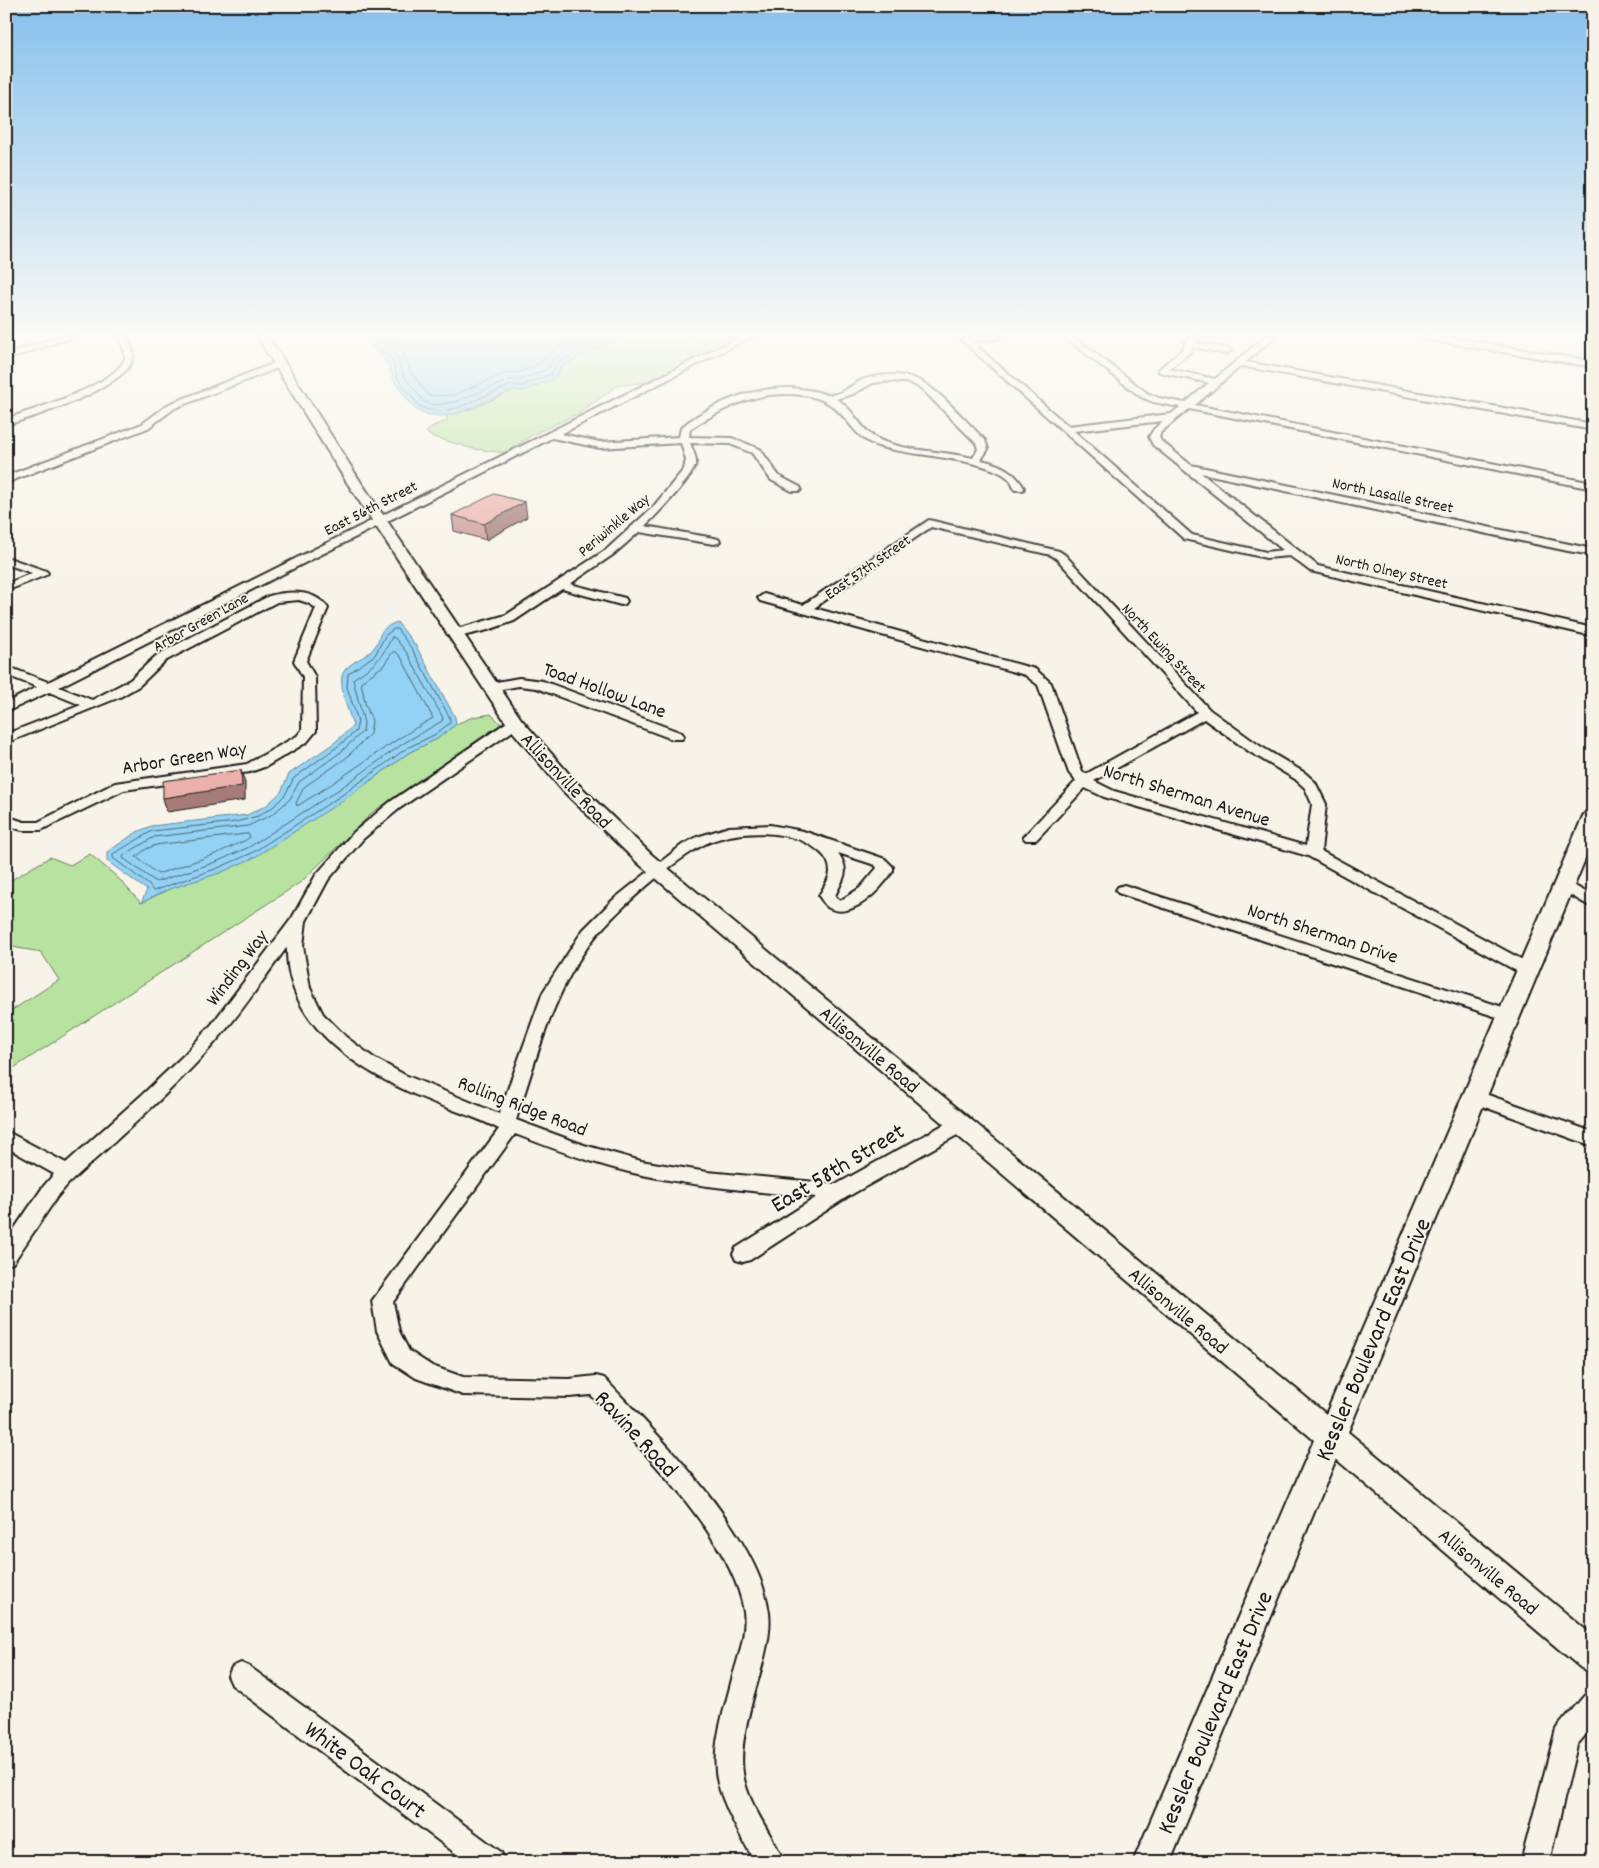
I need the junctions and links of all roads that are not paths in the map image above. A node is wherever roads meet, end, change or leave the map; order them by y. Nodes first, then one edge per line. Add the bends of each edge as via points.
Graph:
1 (149, 423) edge
2 (318, 423) edge
3 (575, 423) edge
4 (692, 423) edge
5 (853, 423) edge
6 (962, 423) edge
7 (1059, 423) edge
8 (1118, 423) edge
9 (1166, 423) edge
10 (1274, 423) edge
11 (1572, 423) edge
12 (1593, 427) edge
13 (1066, 429) junction
14 (551, 435) junction
15 (684, 440) junction
16 (975, 462) junction
17 (1187, 467) junction
18 (6, 480) edge
19 (1593, 486) edge
20 (1019, 488) dead end
21 (796, 489) dead end
22 (380, 520) junction
23 (929, 523) joint
24 (636, 528) junction
25 (1188, 537) joint
26 (714, 541) dead end
27 (1293, 552) junction
28 (1593, 552) edge
29 (6, 560) edge
30 (560, 585) junction
31 (6, 588) edge
32 (764, 598) dead end
33 (306, 599) joint
34 (621, 601) dead end
35 (805, 609) junction
36 (1593, 632) edge
37 (454, 634) junction
38 (6, 670) edge
39 (50, 686) junction
40 (490, 687) junction
41 (91, 704) junction
42 (6, 708) edge
43 (1205, 714) junction
44 (515, 723) junction
45 (677, 736) dead end
46 (6, 739) edge
47 (1084, 781) junction
48 (1593, 816) edge
49 (6, 820) edge
50 (1031, 837) dead end
51 (812, 839) junction
52 (1313, 853) junction
53 (658, 870) junction
54 (1564, 886) junction
55 (1124, 890) dead end
56 (1593, 903) edge
57 (299, 919) junction
58 (1528, 970) junction
59 (1508, 1015) junction
60 (1474, 1096) junction
61 (959, 1124) junction
62 (508, 1125) junction
63 (6, 1138) edge
64 (1593, 1139) edge
65 (69, 1173) junction
66 (840, 1192) junction
67 (743, 1254) dead end
68 (6, 1257) edge
69 (1330, 1438) junction
70 (1593, 1657) edge
71 (241, 1676) dead end
72 (1593, 1705) edge
73 (490, 1862) edge
74 (770, 1862) edge
75 (1151, 1862) edge
76 (1535, 1862) edge

1 - 18 street
2 - 22 main road, Allisonville Road
3 - 14 street, East 56th Street
4 - 15 street via 684,432
5 - 16 street via 875,443
6 - 16 street via 981,442 983,449
7 - 13 street
8 - 13 street
9 - 17 street via 1154,437
10 - 19 street
11 - 12 street
13 - 25 street
14 - 15 street via 600,445
14 - 22 street, East 56th Street
15 - 21 street via 718,439 748,446 758,452 775,478
15 - 24 street, Periwinkle Way via 691,460 689,469 657,510
16 - 20 street via 1010,474 1018,481
17 - 27 street
17 - 28 street, North Lasalle Street
22 - 37 main road, Allisonville Road
22 - 39 street, East 56th Street
23 - 35 street, East 57th Street
23 - 43 street, North Ewing Street via 1058,555
24 - 26 street
24 - 30 street, Periwinkle Way via 604,556
25 - 27 street via 1266,555
27 - 36 street, North Olney Street via 1314,569
29 - 31 street via 42,572
30 - 34 street
30 - 37 street, Periwinkle Way via 506,620
32 - 35 street, North Sherman Avenue
33 - 41 street, Arbor Green Lane via 287,596 273,599 161,658 135,683
33 - 49 street, Arbor Green Way via 320,604 322,610 300,661 309,677 310,728 302,739 250,768 120,786 41,826 25,827
35 - 47 street, North Sherman Avenue via 1032,672 1044,683 1073,767
37 - 40 main road, Allisonville Road
38 - 39 street
39 - 41 street
39 - 42 street, East 56th Street
40 - 44 main road, Allisonville Road
40 - 45 street, Toad Hollow Lane via 519,682 538,684
41 - 46 street, Arbor Green Lane via 30,726
43 - 47 street
43 - 52 street, North Ewing Street via 1300,776 1315,792 1319,808
44 - 53 main road, Allisonville Road via 581,799
44 - 57 street, Winding Way via 395,805 358,836 320,878
47 - 50 street
47 - 52 street, North Sherman Avenue via 1109,794
48 - 54 main road, Kessler Boulevard East Drive
51 - 51 street via 834,857 838,875 827,896 834,904 856,901 885,871 880,862
51 - 53 street via 770,829 729,831 702,840
52 - 58 street, North Sherman Avenue
53 - 61 main road, Allisonville Road
53 - 62 street via 588,934 551,992
54 - 56 street
54 - 58 main road, Kessler Boulevard East Drive
55 - 59 street, North Sherman Drive
57 - 62 street, Rolling Ridge Road via 295,954 299,978 307,1000 332,1034 354,1054 388,1074
57 - 65 street, Winding Way via 206,1041
58 - 59 main road, Kessler Boulevard East Drive
59 - 60 main road, Kessler Boulevard East Drive
60 - 64 street
60 - 69 main road, Kessler Boulevard East Drive
61 - 66 street, East 58th Street
61 - 69 main road, Allisonville Road
62 - 66 street, Rolling Ridge Road via 594,1156 661,1172
62 - 74 street, Ravine Road via 382,1301 388,1331 401,1357 424,1372 463,1386 569,1388 596,1385 679,1477 713,1522 748,1575 757,1612 756,1641 731,1738 729,1775
63 - 65 street
65 - 68 street, Winding Way via 50,1192
66 - 67 street, East 58th Street
69 - 70 main road, Allisonville Road
69 - 75 main road, Kessler Boulevard East Drive
71 - 73 street, White Oak Court
72 - 76 street via 1565,1738

